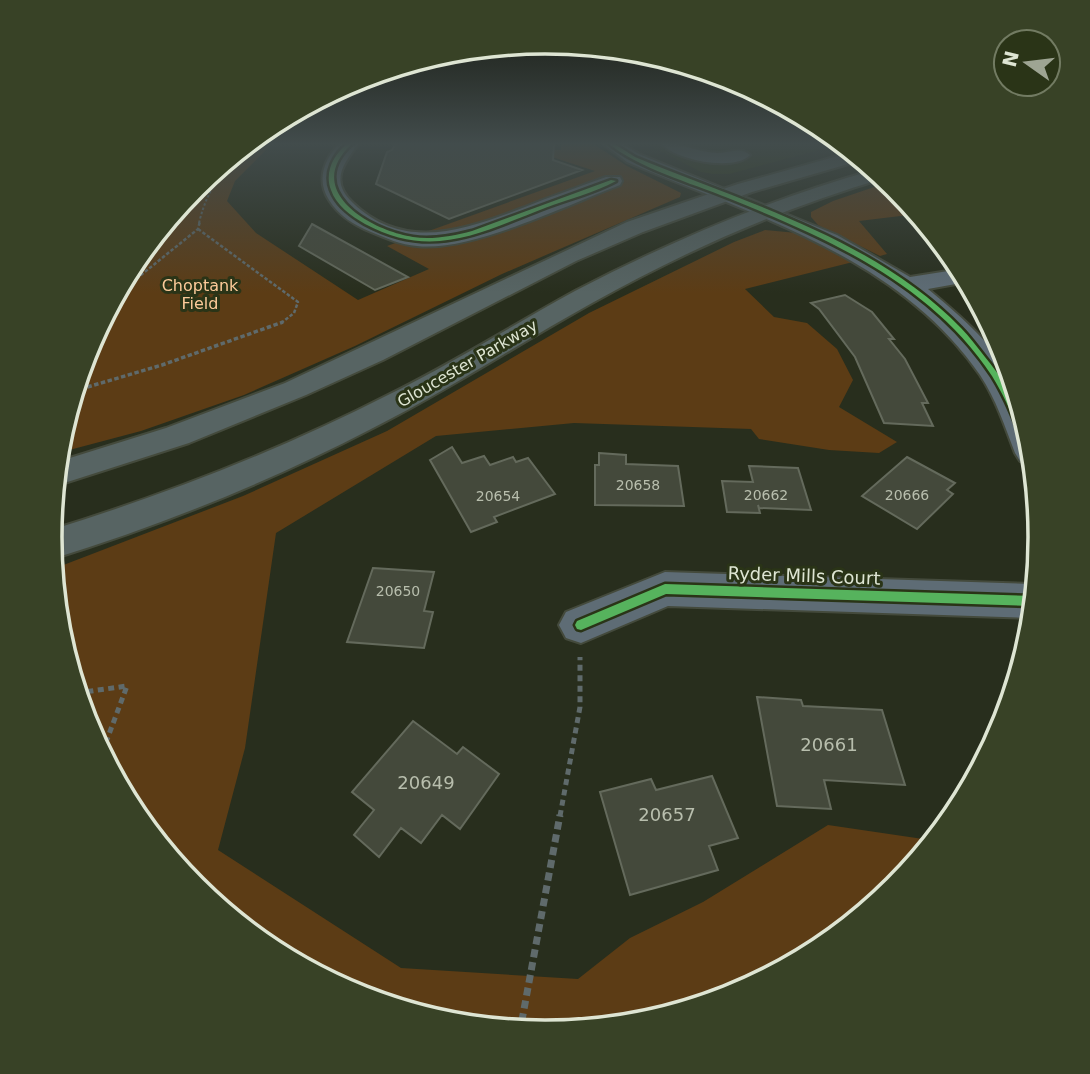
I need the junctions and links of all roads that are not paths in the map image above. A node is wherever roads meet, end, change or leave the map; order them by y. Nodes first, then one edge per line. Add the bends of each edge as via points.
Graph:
1 (334, 193) edge
2 (580, 193) edge
3 (727, 193) edge
4 (823, 193) edge
5 (724, 194) junction
6 (766, 212) junction
7 (952, 278) edge
8 (908, 285) junction
9 (1005, 392) edge
10 (67, 471) edge
11 (62, 541) edge
12 (1024, 601) edge
13 (581, 625) road end

1 - 2 street via 367,222 420,240 457,238
3 - 5 main road
4 - 6 main road, Gloucester Parkway
5 - 6 street
5 - 10 main road via 571,256 258,406
6 - 8 street via 860,255
6 - 11 main road, Gloucester Parkway via 619,278 402,401 318,442 141,516
7 - 8 street
8 - 9 street via 950,323 992,370
12 - 13 street, Ryder Mills Court via 665,589

